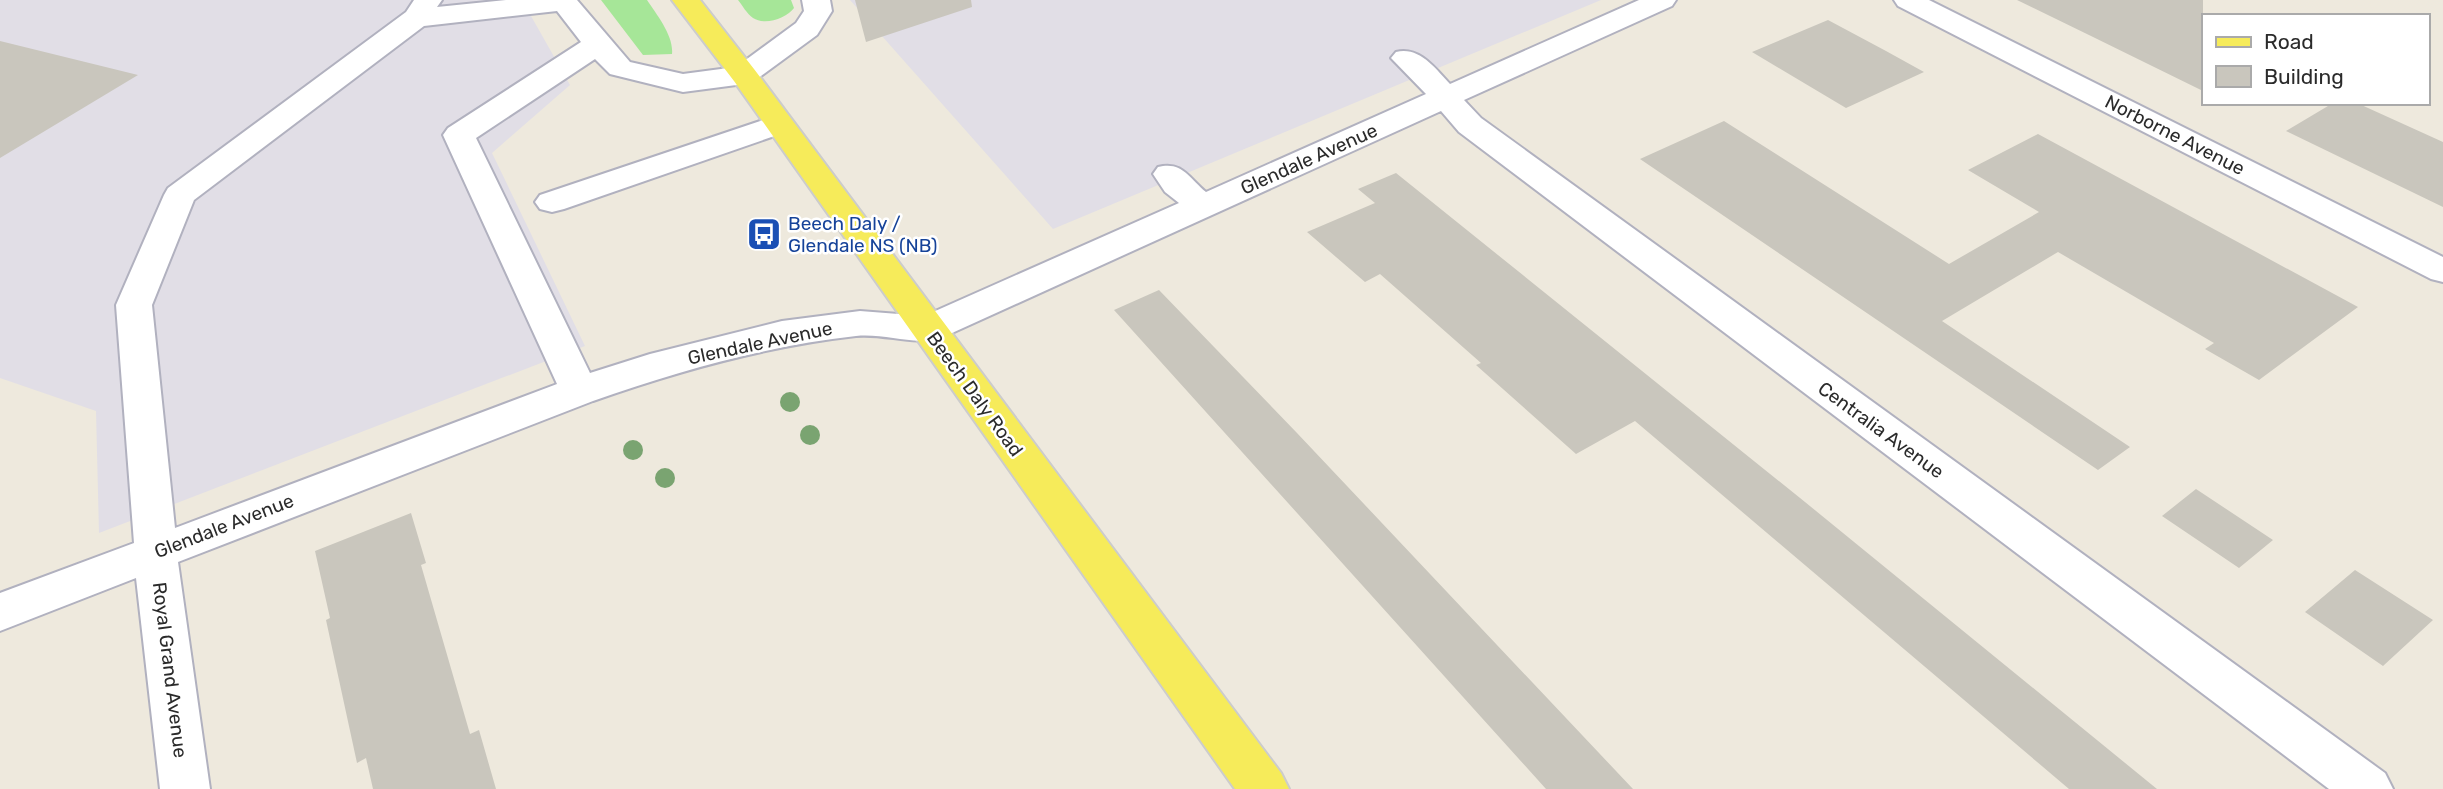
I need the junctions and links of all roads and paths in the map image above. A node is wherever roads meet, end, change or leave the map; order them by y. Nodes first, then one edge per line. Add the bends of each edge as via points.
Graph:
1 (686, 0) edge
2 (816, 0) edge
3 (1662, 0) edge
4 (1908, 0) edge
5 (564, 1) edge
6 (422, 9) edge
7 (598, 44) junction
8 (1406, 58) dead end
9 (744, 75) junction
10 (1444, 98) junction
11 (778, 124) junction
12 (1169, 174) dead end
13 (552, 202) dead end
14 (1203, 207) junction
15 (2443, 271) edge
16 (928, 329) junction
17 (579, 391) junction
18 (155, 552) junction
19 (0, 612) edge
20 (185, 789) edge
21 (1264, 789) edge
22 (2368, 789) edge

1 - 9 main road, Beech Daly Road
2 - 9 street via 818,11 807,29
3 - 10 street, Glendale Avenue
4 - 15 street, Norborne Avenue
5 - 6 street
5 - 7 street
6 - 18 street, Royal Grand Avenue via 180,195 134,305
7 - 9 street via 620,68 683,83
7 - 17 street via 459,135
8 - 10 street, Centralia Avenue
9 - 11 main road, Beech Daly Road
10 - 14 street, Glendale Avenue
10 - 22 street, Centralia Avenue via 1470,125
11 - 13 street
11 - 16 main road, Beech Daly Road
12 - 14 street
14 - 16 street, Glendale Avenue
16 - 17 street, Glendale Avenue via 860,323 782,334 650,367
16 - 21 main road, Beech Daly Road
17 - 18 street, Glendale Avenue
18 - 19 street, Glendale Avenue
18 - 20 street, Royal Grand Avenue

